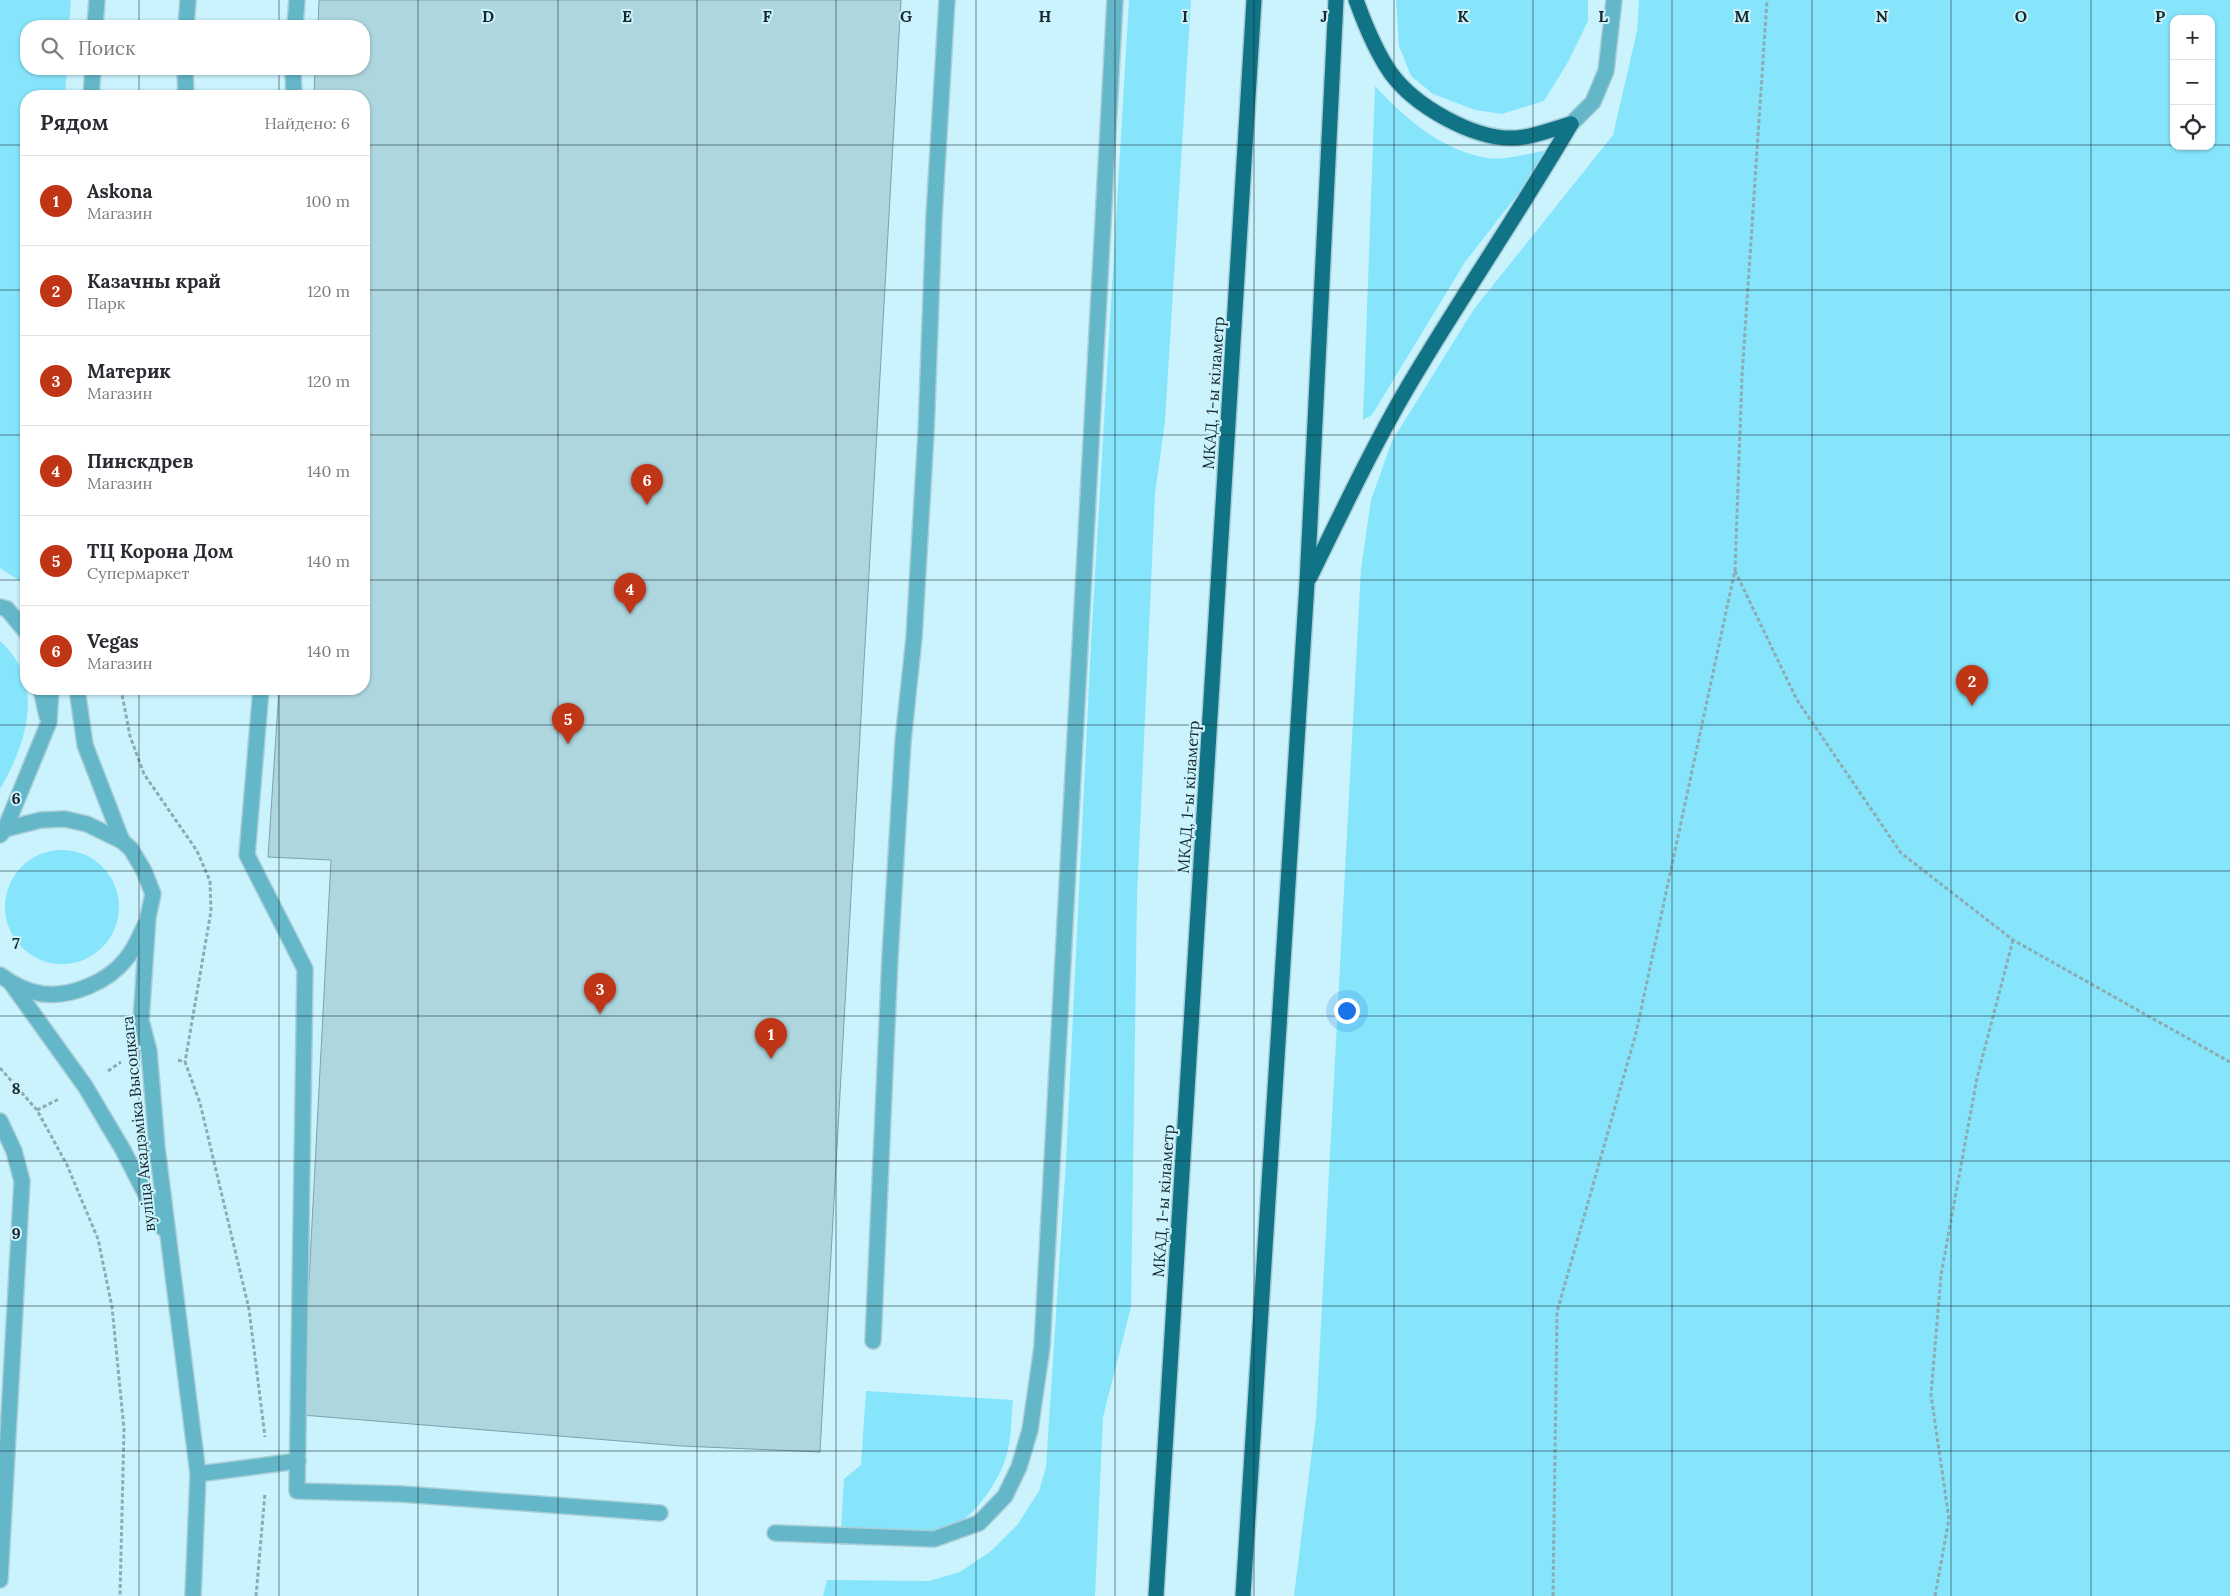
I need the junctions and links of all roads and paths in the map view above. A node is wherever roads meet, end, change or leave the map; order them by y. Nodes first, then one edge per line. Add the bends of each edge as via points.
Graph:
1 (97, 0) edge
2 (188, 0) edge
3 (297, 0) edge
4 (947, 0) edge
5 (1115, 0) edge
6 (1254, 0) edge
7 (1336, 0) edge
8 (1356, 0) edge
9 (1614, 0) edge
10 (1767, 0) edge
11 (95, 20) edge
12 (186, 20) edge
13 (295, 20) edge
14 (92, 75) edge
15 (185, 75) edge
16 (293, 75) edge
17 (91, 90) edge
18 (186, 90) edge
19 (294, 90) edge
20 (1571, 124) junction
21 (1735, 570) junction
22 (1307, 583) junction
23 (0, 607) edge
24 (20, 625) edge
25 (42, 695) edge
26 (50, 695) edge
27 (78, 695) edge
28 (260, 695) edge
29 (49, 722) junction
30 (2, 832) edge
31 (122, 841) junction
32 (148, 917) junction
33 (2013, 940) junction
34 (6, 979) edge
35 (149, 1051) junction
36 (2230, 1062) edge
37 (0, 1068) edge
38 (85, 1086) junction
39 (37, 1110) junction
40 (0, 1121) edge
41 (171, 1267) junction
42 (873, 1341) dead end
43 (298, 1461) junction
44 (267, 1465) junction
45 (198, 1474) junction
46 (660, 1513) dead end
47 (775, 1533) dead end
48 (0, 1580) edge
49 (120, 1596) edge
50 (193, 1596) edge
51 (256, 1596) edge
52 (1156, 1596) edge
53 (1243, 1596) edge
54 (1553, 1596) edge
55 (1935, 1596) edge

1 - 11 street
2 - 12 street
3 - 13 street
4 - 42 street via 914,638 903,741 890,956
5 - 47 street via 1042,1347 1030,1430 1019,1467 1005,1496 979,1523 934,1538
6 - 52 highway, МКАД, 1-ы кіламетр
7 - 22 highway
8 - 20 highway via 1368,34 1391,74 1427,107 1468,130 1515,138
9 - 20 street via 1606,71 1593,102
10 - 21 path via 1742,376
14 - 17 street
15 - 18 street
16 - 19 street
20 - 22 highway via 1528,198 1420,367 1364,467
21 - 33 path via 1797,700 1901,853
21 - 54 path via 1636,1033 1557,1312
22 - 53 highway
23 - 24 street via 7,609
25 - 29 street
26 - 29 street
27 - 31 street via 85,745
28 - 43 street via 247,854 305,969
29 - 30 street
30 - 31 street, вуліца Акадэміка Высоцкага via 41,820 64,819 87,824
31 - 32 street, вуліца Акадэміка Высоцкага via 131,849 144,871 153,894
32 - 34 street, вуліца Акадэміка Высоцкага via 127,959 110,975 89,986 43,994
32 - 35 street, вуліца Акадэміка Высоцкага via 141,1020
33 - 36 path
33 - 55 path via 1977,1078 1941,1275 1931,1395 1949,1519
34 - 38 street, вуліца Акадэміка Высоцкага
35 - 38 path via 137,1052
35 - 41 street, вуліца Акадэміка Высоцкага
35 - 44 path via 185,1062 200,1103 249,1309
37 - 39 path
38 - 39 path
38 - 41 street, вуліца Акадэміка Высоцкага via 147,1194 164,1230
39 - 49 path via 67,1166 98,1239 112,1307 124,1429
40 - 48 street via 5,1127 22,1181
41 - 45 street, вуліца Акадэміка Высоцкага
43 - 44 street
43 - 46 street via 297,1491 401,1494
44 - 45 street
44 - 51 path
45 - 50 street, вуліца Акадэміка Высоцкага

